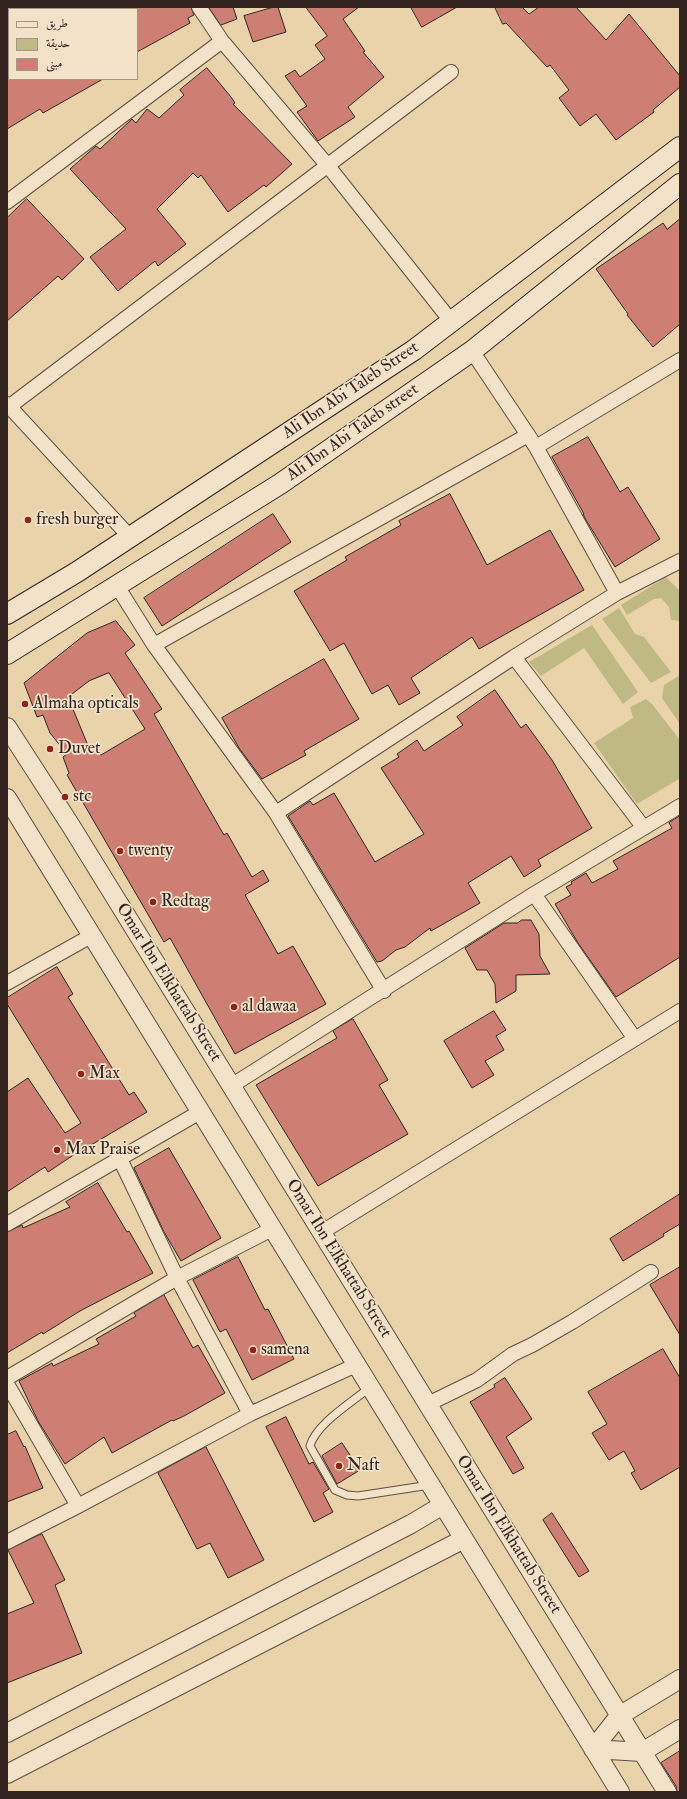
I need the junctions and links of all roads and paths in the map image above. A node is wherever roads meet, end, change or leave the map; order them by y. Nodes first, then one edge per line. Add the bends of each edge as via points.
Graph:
1 (199, 7) edge
2 (222, 41) junction
3 (451, 72) dead end
4 (680, 147) edge
5 (328, 166) junction
6 (680, 184) edge
7 (7, 202) edge
8 (451, 321) junction
9 (472, 351) junction
10 (680, 360) edge
11 (8, 405) edge
12 (528, 435) junction
13 (536, 447) junction
14 (130, 537) junction
15 (680, 561) edge
16 (117, 586) junction
17 (617, 593) junction
18 (7, 614) edge
19 (154, 646) junction
20 (11, 653) edge
21 (514, 657) junction
22 (7, 727) edge
23 (7, 798) edge
24 (680, 806) edge
25 (276, 813) junction
26 (644, 828) junction
27 (534, 894) junction
28 (91, 936) junction
29 (7, 983) edge
30 (384, 991) junction
31 (680, 1011) edge
32 (635, 1039) junction
33 (231, 1086) junction
34 (200, 1112) junction
35 (120, 1159) junction
36 (7, 1224) edge
37 (272, 1229) junction
38 (322, 1232) junction
39 (651, 1272) dead end
40 (177, 1278) junction
41 (356, 1365) junction
42 (7, 1378) edge
43 (7, 1384) edge
44 (370, 1388) junction
45 (428, 1404) junction
46 (250, 1414) junction
47 (430, 1485) junction
48 (443, 1505) junction
49 (78, 1506) junction
50 (464, 1539) junction
51 (7, 1542) edge
52 (680, 1679) edge
53 (619, 1716) junction
54 (680, 1729) edge
55 (7, 1733) edge
56 (593, 1749) junction
57 (642, 1752) junction
58 (7, 1774) edge
59 (620, 1792) edge
60 (667, 1792) edge

1 - 2 street
2 - 5 street
2 - 7 street
3 - 5 street
4 - 8 main road, Ali Ibn Abi Taleb Street
5 - 8 street
5 - 11 street
6 - 9 main road, Ali Ibn Abi Taleb street
8 - 14 main road, Ali Ibn Abi Taleb Street via 414,350
9 - 12 street
9 - 16 main road, Ali Ibn Abi Taleb street via 280,484
10 - 13 street
11 - 14 street
12 - 13 street
12 - 19 street
13 - 17 street
14 - 18 main road, Ali Ibn Abi Taleb Street
15 - 17 street
16 - 19 street
16 - 20 main road, Ali Ibn Abi Taleb street
17 - 21 street
19 - 25 street
21 - 25 street
21 - 26 street
22 - 33 street, Omar Ibn Elkhattab Street
23 - 28 street
24 - 26 street
25 - 30 street
26 - 27 street
27 - 30 street
27 - 32 street
28 - 29 street
28 - 34 street
30 - 33 street
31 - 32 street
32 - 38 street
33 - 38 street, Omar Ibn Elkhattab Street
34 - 35 street
34 - 37 street
35 - 36 street
35 - 40 street
37 - 40 street
37 - 41 street
38 - 45 street, Omar Ibn Elkhattab Street
39 - 45 street via 565,1326 513,1354 477,1380
40 - 42 street
40 - 46 street
41 - 44 street
41 - 46 street
43 - 49 street
44 - 47 street
44 - 47 lane via 320,1428 310,1446 335,1490 358,1496
45 - 53 street, Omar Ibn Elkhattab Street
46 - 49 street
47 - 48 street
48 - 50 street
48 - 55 street via 411,1524
49 - 51 street
50 - 56 street
50 - 58 street
52 - 53 street
53 - 56 street
53 - 57 street, Omar Ibn Elkhattab Street
54 - 57 street
56 - 57 street
56 - 59 street
57 - 60 street, Omar Ibn Elkhattab Street

